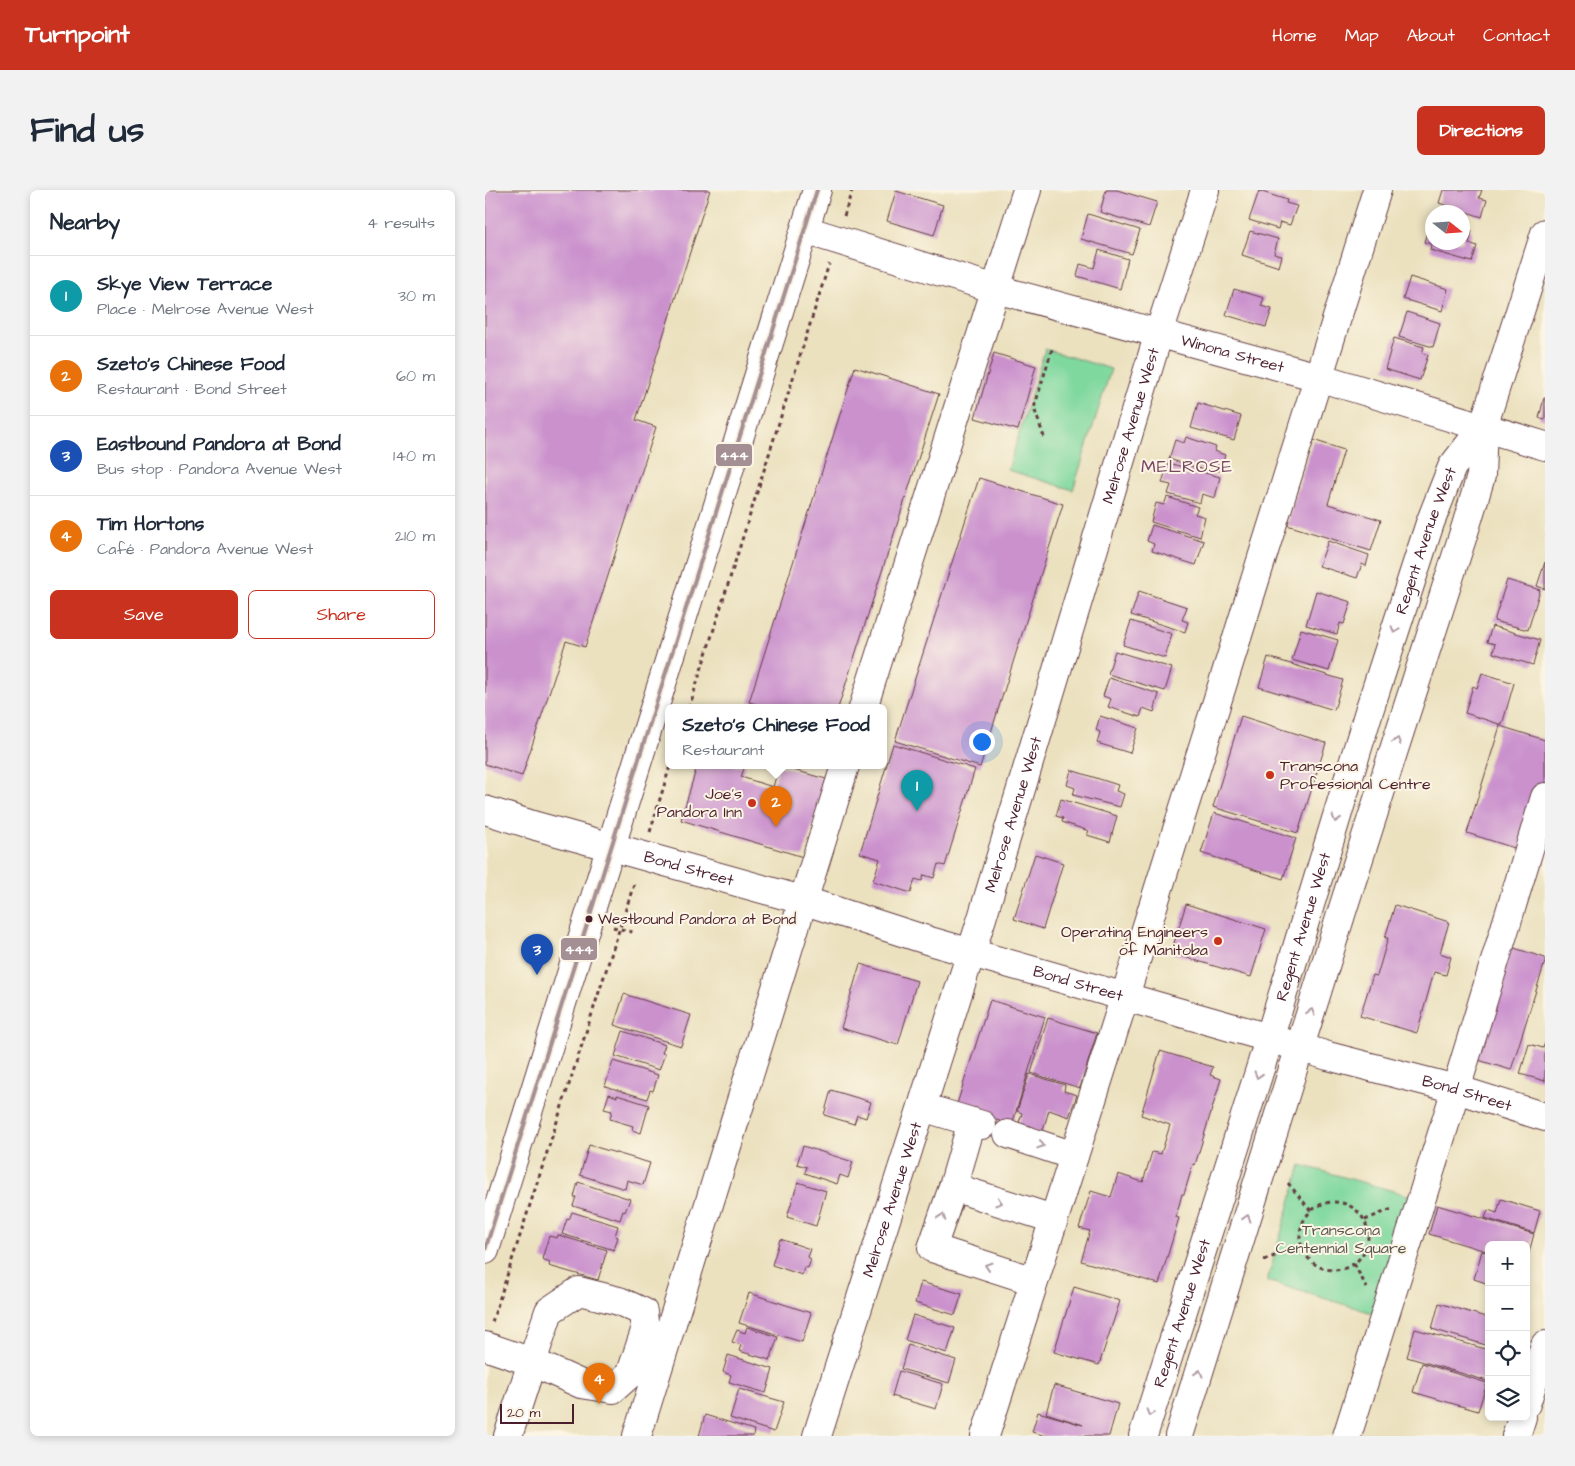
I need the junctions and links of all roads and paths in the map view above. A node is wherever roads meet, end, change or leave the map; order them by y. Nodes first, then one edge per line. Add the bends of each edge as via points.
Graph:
1 (817, 190) edge
2 (852, 190) edge
3 (1027, 190) edge
4 (1205, 190) edge
5 (1377, 190) edge
6 (805, 230) junction
7 (1545, 233) edge
8 (837, 240) junction
9 (996, 289) junction
10 (1159, 333) junction
11 (1053, 346) dead end
12 (1318, 377) junction
13 (1483, 427) junction
14 (1044, 437) dead end
15 (1545, 446) edge
16 (690, 704) edge
17 (864, 704) edge
18 (670, 769) edge
19 (844, 769) edge
20 (1545, 796) edge
21 (485, 810) edge
22 (653, 822) dead end
23 (611, 846) junction
24 (632, 888) dead end
25 (802, 900) junction
26 (612, 926) dead end
27 (620, 928) junction
28 (637, 933) dead end
29 (971, 952) junction
30 (1125, 996) junction
31 (1269, 1038) junction
32 (1300, 1047) junction
33 (1456, 1089) junction
34 (922, 1108) junction
35 (1545, 1117) edge
36 (1008, 1134) dead end
37 (1074, 1156) junction
38 (1288, 1183) dead end
39 (953, 1187) junction
40 (1311, 1211) junction
41 (1053, 1219) junction
42 (1301, 1246) junction
43 (485, 1250) edge
44 (1264, 1260) dead end
45 (1034, 1281) junction
46 (488, 1336) edge
47 (1545, 1345) edge
48 (1530, 1392) edge
49 (1521, 1421) edge
50 (508, 1436) edge
51 (637, 1436) edge
52 (817, 1436) edge
53 (985, 1436) edge
54 (1143, 1436) edge
55 (1179, 1436) edge
56 (1347, 1436) edge
57 (1516, 1436) edge

1 - 6 street
2 - 8 path
3 - 9 street
4 - 10 street, Melrose Avenue West
5 - 12 street
6 - 8 street, Winona Street
6 - 23 street
7 - 13 street, Regent Avenue West
8 - 9 street, Winona Street
8 - 16 path
9 - 10 street, Winona Street
9 - 17 street
10 - 12 street, Winona Street
10 - 29 street, Melrose Avenue West
11 - 14 path via 1034,408
12 - 13 street, Winona Street
12 - 30 street
13 - 15 street, Winona Street
13 -> 31 street, Regent Avenue West via 1452,467 1430,523
32 -> 13 street, Regent Avenue West via 1476,493 1481,476
18 - 22 path
19 - 25 street
20 - 33 street
21 - 23 street, Bond Street
23 - 25 street, Bond Street
23 - 43 street
24 - 27 path
25 - 29 street, Bond Street
25 - 51 street
26 - 27 path
27 - 28 path
27 - 46 path
29 - 30 street, Bond Street
29 - 34 street, Melrose Avenue West
30 - 31 street, Bond Street
30 - 37 street
31 - 32 street, Bond Street
31 -> 54 street, Regent Avenue West
32 - 33 street, Bond Street
55 -> 32 street, Regent Avenue West
33 - 35 street, Bond Street
33 - 56 street
34 - 39 street via 977,1124
34 - 52 street, Melrose Avenue West
36 -> 37 street
37 - 41 street
38 - 40 path
39 -> 41 street
45 -> 39 street via 932,1248
40 - 42 path via 1300,1231
40 - 42 path via 1328,1202 1343,1203 1356,1209 1365,1220 1369,1236 1365,1252 1354,1264 1339,1270 1323,1268 1309,1260
41 - 45 street
42 - 44 path
45 - 53 street
46 - 50 street via 532,1362
47 - 48 street
49 - 57 street

